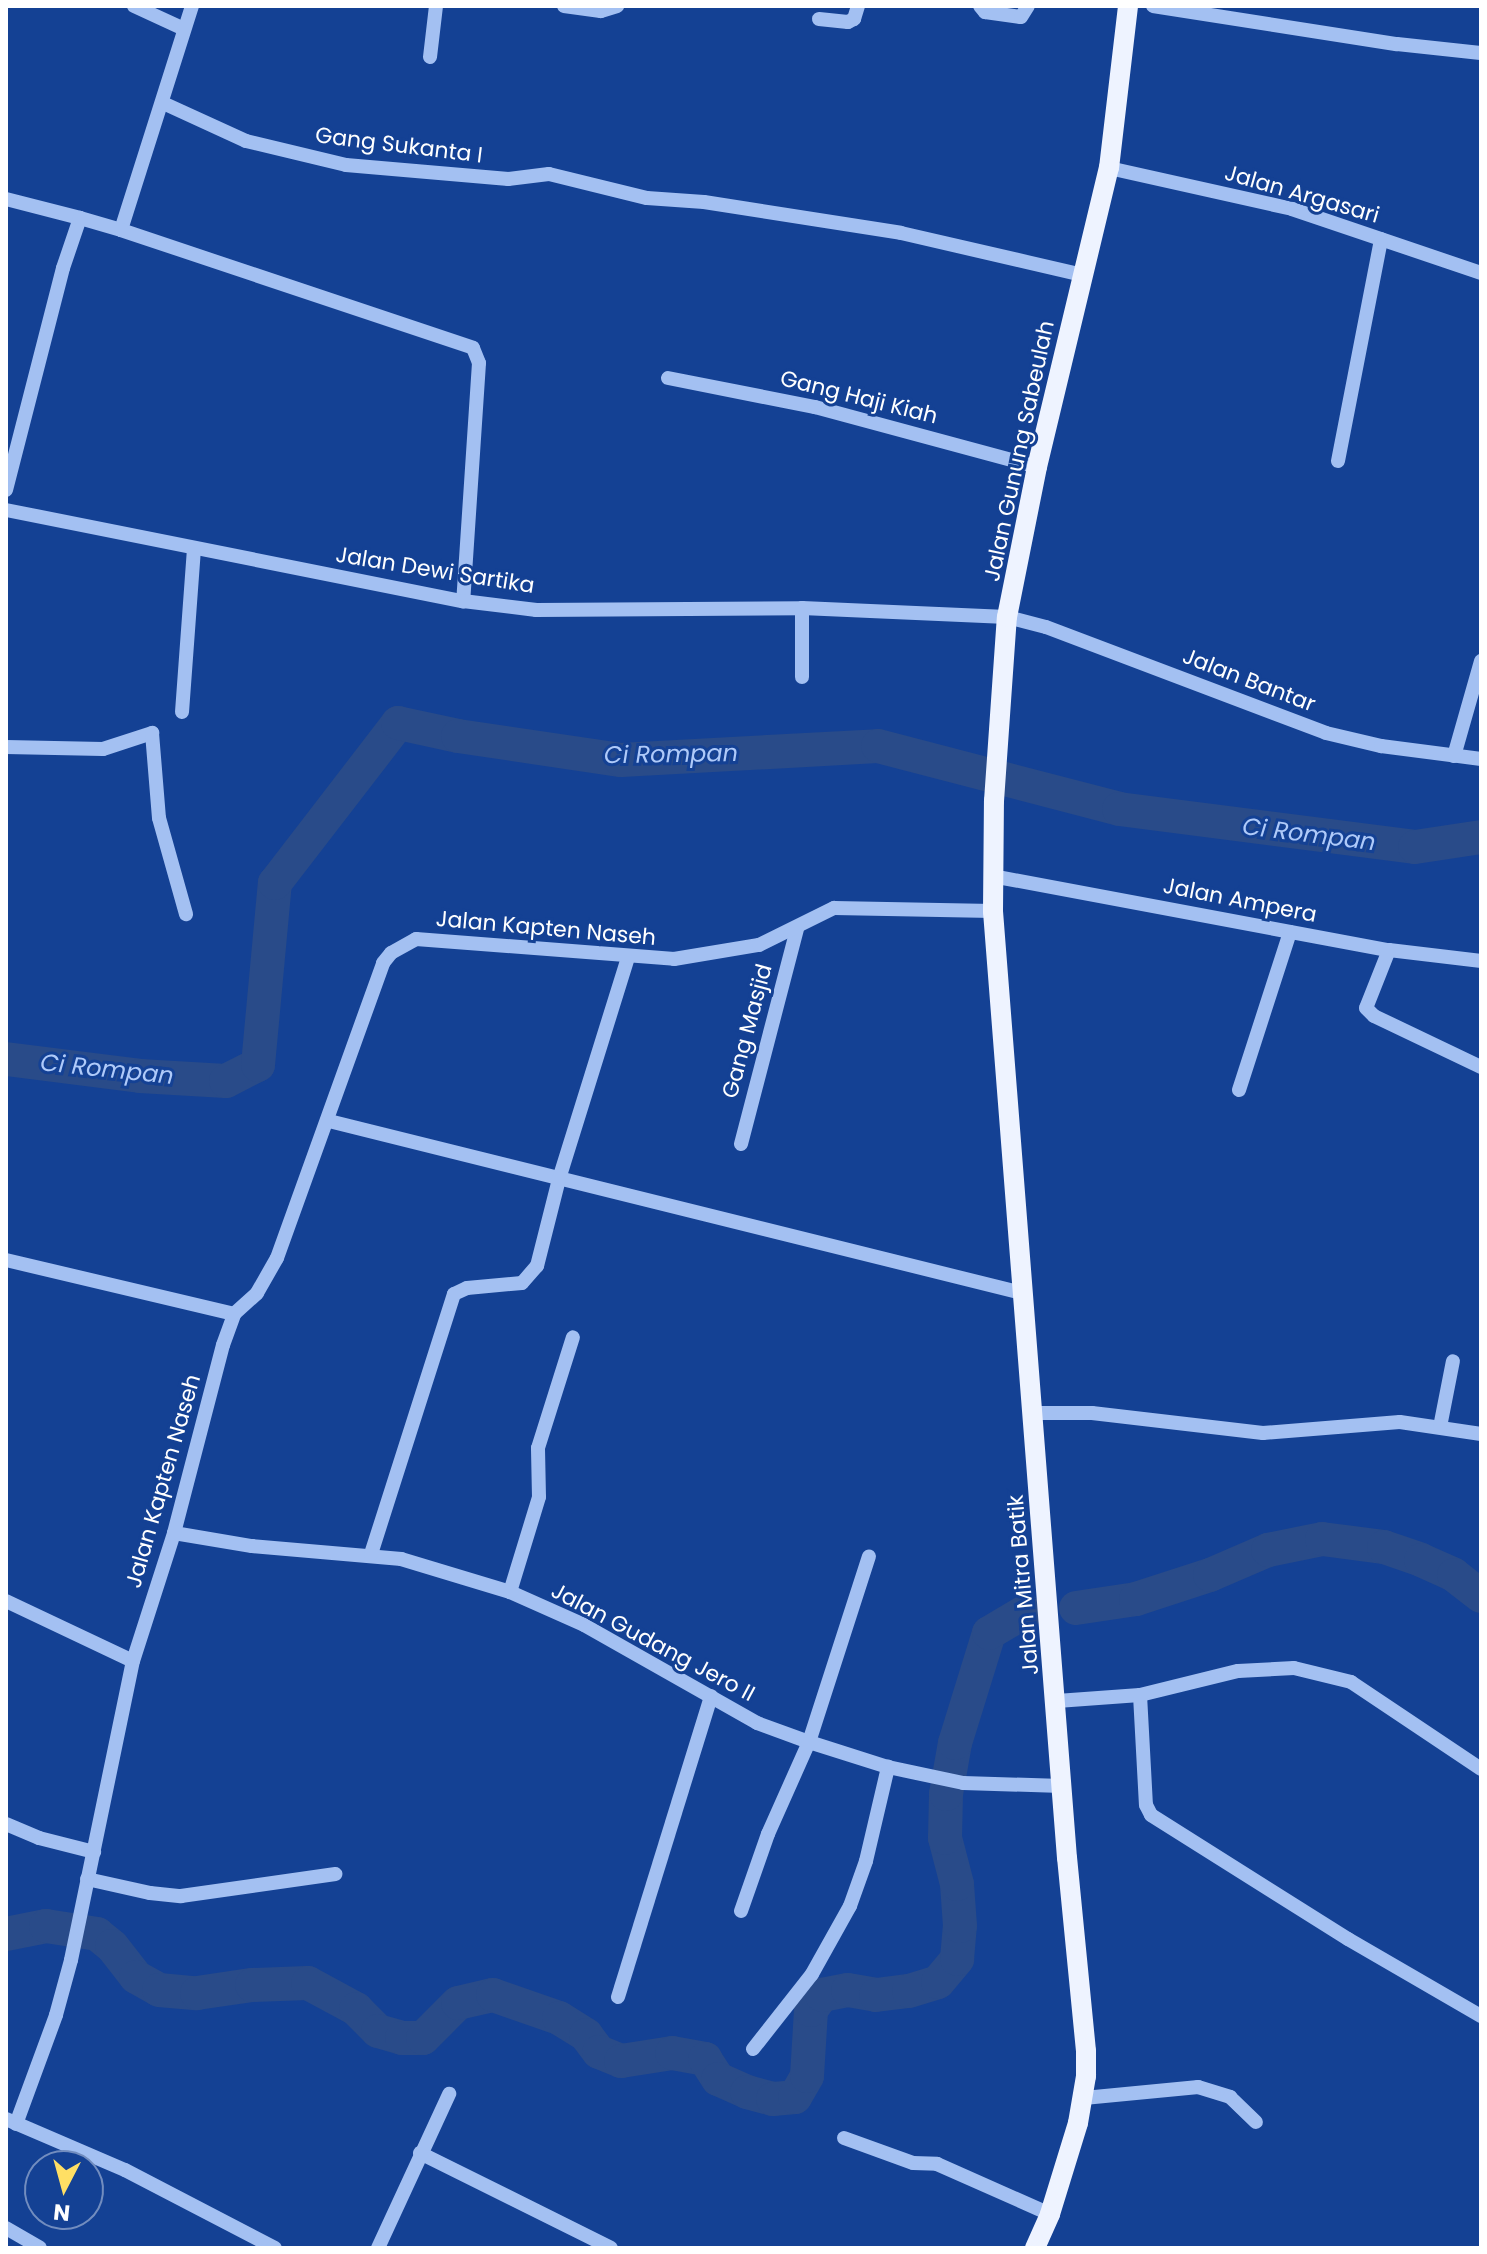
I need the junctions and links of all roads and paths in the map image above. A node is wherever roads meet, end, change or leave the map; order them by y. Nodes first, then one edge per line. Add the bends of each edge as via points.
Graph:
1 (134, 6) edge
2 (192, 6) edge
3 (436, 6) edge
4 (564, 6) edge
5 (617, 6) edge
6 (858, 6) edge
7 (980, 6) edge
8 (1028, 6) edge
9 (1128, 6) edge
10 (1153, 6) edge
11 (819, 19) dead end
12 (182, 28) junction
13 (1481, 53) edge
14 (430, 57) dead end
15 (163, 103) junction
16 (1109, 168) junction
17 (6, 199) edge
18 (80, 218) junction
19 (121, 230) junction
20 (1381, 239) junction
21 (1481, 273) edge
22 (1083, 275) junction
23 (668, 378) dead end
24 (1338, 461) dead end
25 (1037, 467) junction
26 (6, 490) edge
27 (6, 510) edge
28 (194, 549) junction
29 (463, 601) junction
30 (802, 608) junction
31 (1007, 617) junction
32 (1481, 661) edge
33 (802, 677) dead end
34 (182, 712) dead end
35 (6, 747) edge
36 (1454, 756) junction
37 (1481, 759) edge
38 (992, 876) junction
39 (993, 911) junction
40 (186, 914) dead end
41 (797, 929) junction
42 (1290, 932) junction
43 (1389, 950) junction
44 (628, 957) junction
45 (1481, 961) edge
46 (1481, 1067) edge
47 (1239, 1090) dead end
48 (329, 1121) junction
49 (741, 1144) dead end
50 (559, 1179) junction
51 (6, 1260) edge
52 (1022, 1293) junction
53 (234, 1314) junction
54 (573, 1337) dead end
55 (1453, 1361) dead end
56 (1032, 1413) junction
57 (1440, 1427) junction
58 (1481, 1434) edge
59 (174, 1533) junction
60 (371, 1554) junction
61 (869, 1556) dead end
62 (510, 1592) junction
63 (6, 1601) edge
64 (133, 1661) junction
65 (1140, 1695) junction
66 (711, 1696) junction
67 (1057, 1701) junction
68 (809, 1742) junction
69 (888, 1767) junction
70 (1481, 1769) edge
71 (1062, 1786) junction
72 (6, 1824) edge
73 (94, 1852) junction
74 (335, 1874) dead end
75 (87, 1879) junction
76 (741, 1911) dead end
77 (618, 1997) dead end
78 (1481, 2016) edge
79 (753, 2049) dead end
80 (449, 2094) dead end
81 (1084, 2098) junction
82 (11, 2122) edge
83 (1256, 2122) dead end
84 (844, 2138) dead end
85 (420, 2153) junction
86 (1050, 2214) junction
87 (6, 2228) edge
88 (40, 2248) edge
89 (275, 2248) edge
90 (378, 2248) edge
91 (611, 2248) edge
92 (1035, 2248) edge

1 - 12 street
2 - 12 street
3 - 14 street
4 - 5 street via 601,11
6 - 11 street via 848,22
7 - 8 street via 985,12 1021,17
9 - 16 main road, Jalan Gunung Sabeulah
10 - 13 street
12 - 15 street
15 - 19 street
15 - 22 street, Gang Sukanta I via 246,141 346,165 508,179 543,175 647,198 901,233
16 - 20 street, Jalan Argasari via 1292,209
16 - 22 main road, Jalan Gunung Sabeulah
17 - 18 street
18 - 19 street
18 - 26 street
19 - 29 street via 473,348 479,363
20 - 21 street, Jalan Argasari
20 - 24 street
22 - 25 main road, Jalan Gunung Sabeulah
23 - 25 street, Gang Haji Kiah via 815,407
25 - 31 main road, Jalan Gunung Sabeulah
27 - 28 street, Jalan Dewi Sartika
28 - 29 street, Jalan Dewi Sartika
28 - 34 street
29 - 30 street, Jalan Dewi Sartika via 536,610
30 - 31 street, Jalan Dewi Sartika
30 - 33 street
31 - 36 street, Jalan Bantar via 1326,733
31 - 38 main road, Jalan Gunung Sabeulah
32 - 36 street
35 - 40 street via 103,749 152,733 159,818
36 - 37 street, Jalan Bantar
38 - 39 main road, Jalan Gunung Sabeulah
38 - 42 street, Jalan Ampera
39 - 41 street, Jalan Kapten Naseh via 834,908
39 - 52 main road, Jalan Mitra Batik
41 - 44 street, Jalan Kapten Naseh via 746,948 674,959
41 - 49 street, Gang Masjid
42 - 43 street, Jalan Ampera
42 - 47 street
43 - 45 street, Jalan Ampera
43 - 46 street via 1366,1008
44 - 48 street, Jalan Kapten Naseh via 416,939 403,943 383,963
44 - 50 street
48 - 50 street
48 - 53 street, Jalan Kapten Naseh via 277,1258 257,1293
50 - 52 street
50 - 60 street via 532,1275 522,1283 454,1294
51 - 53 street
52 - 56 main road, Jalan Mitra Batik
53 - 59 street, Jalan Kapten Naseh
54 - 62 street via 538,1448 539,1497
55 - 57 street
56 - 57 street via 1092,1413 1263,1433 1400,1422
56 - 67 main road, Jalan Mitra Batik
57 - 58 street
59 - 60 street, Jalan Gudang Jero II via 252,1546
59 - 64 street, Jalan Kapten Naseh
60 - 62 street, Jalan Gudang Jero II
61 - 68 street
62 - 66 street, Jalan Gudang Jero II via 584,1625
63 - 64 street
64 - 73 street, Jalan Kapten Naseh
65 - 67 street
65 - 70 street via 1238,1671 1294,1668 1320,1673 1351,1682
65 - 78 street via 1146,1805 1151,1815
66 - 68 street, Jalan Gudang Jero II via 757,1723
66 - 77 street
67 - 71 main road, Jalan Mitra Batik
68 - 69 street, Jalan Gudang Jero II
68 - 76 street
69 - 71 street, Jalan Gudang Jero II via 963,1783
69 - 79 street via 850,1906 812,1974
71 - 81 main road, Jalan Mitra Batik via 1086,2051
72 - 73 street
73 - 75 street, Jalan Kapten Naseh
74 - 75 street via 181,1896
75 - 82 street, Jalan Kapten Naseh via 56,2015
80 - 85 street
81 - 83 street via 1198,2087 1230,2097
81 - 86 main road, Jalan Mitra Batik
82 - 89 street via 125,2170
84 - 86 street via 913,2163 937,2164
85 - 90 street
85 - 91 street
86 - 92 main road, Jalan Mitra Batik
87 - 88 street

